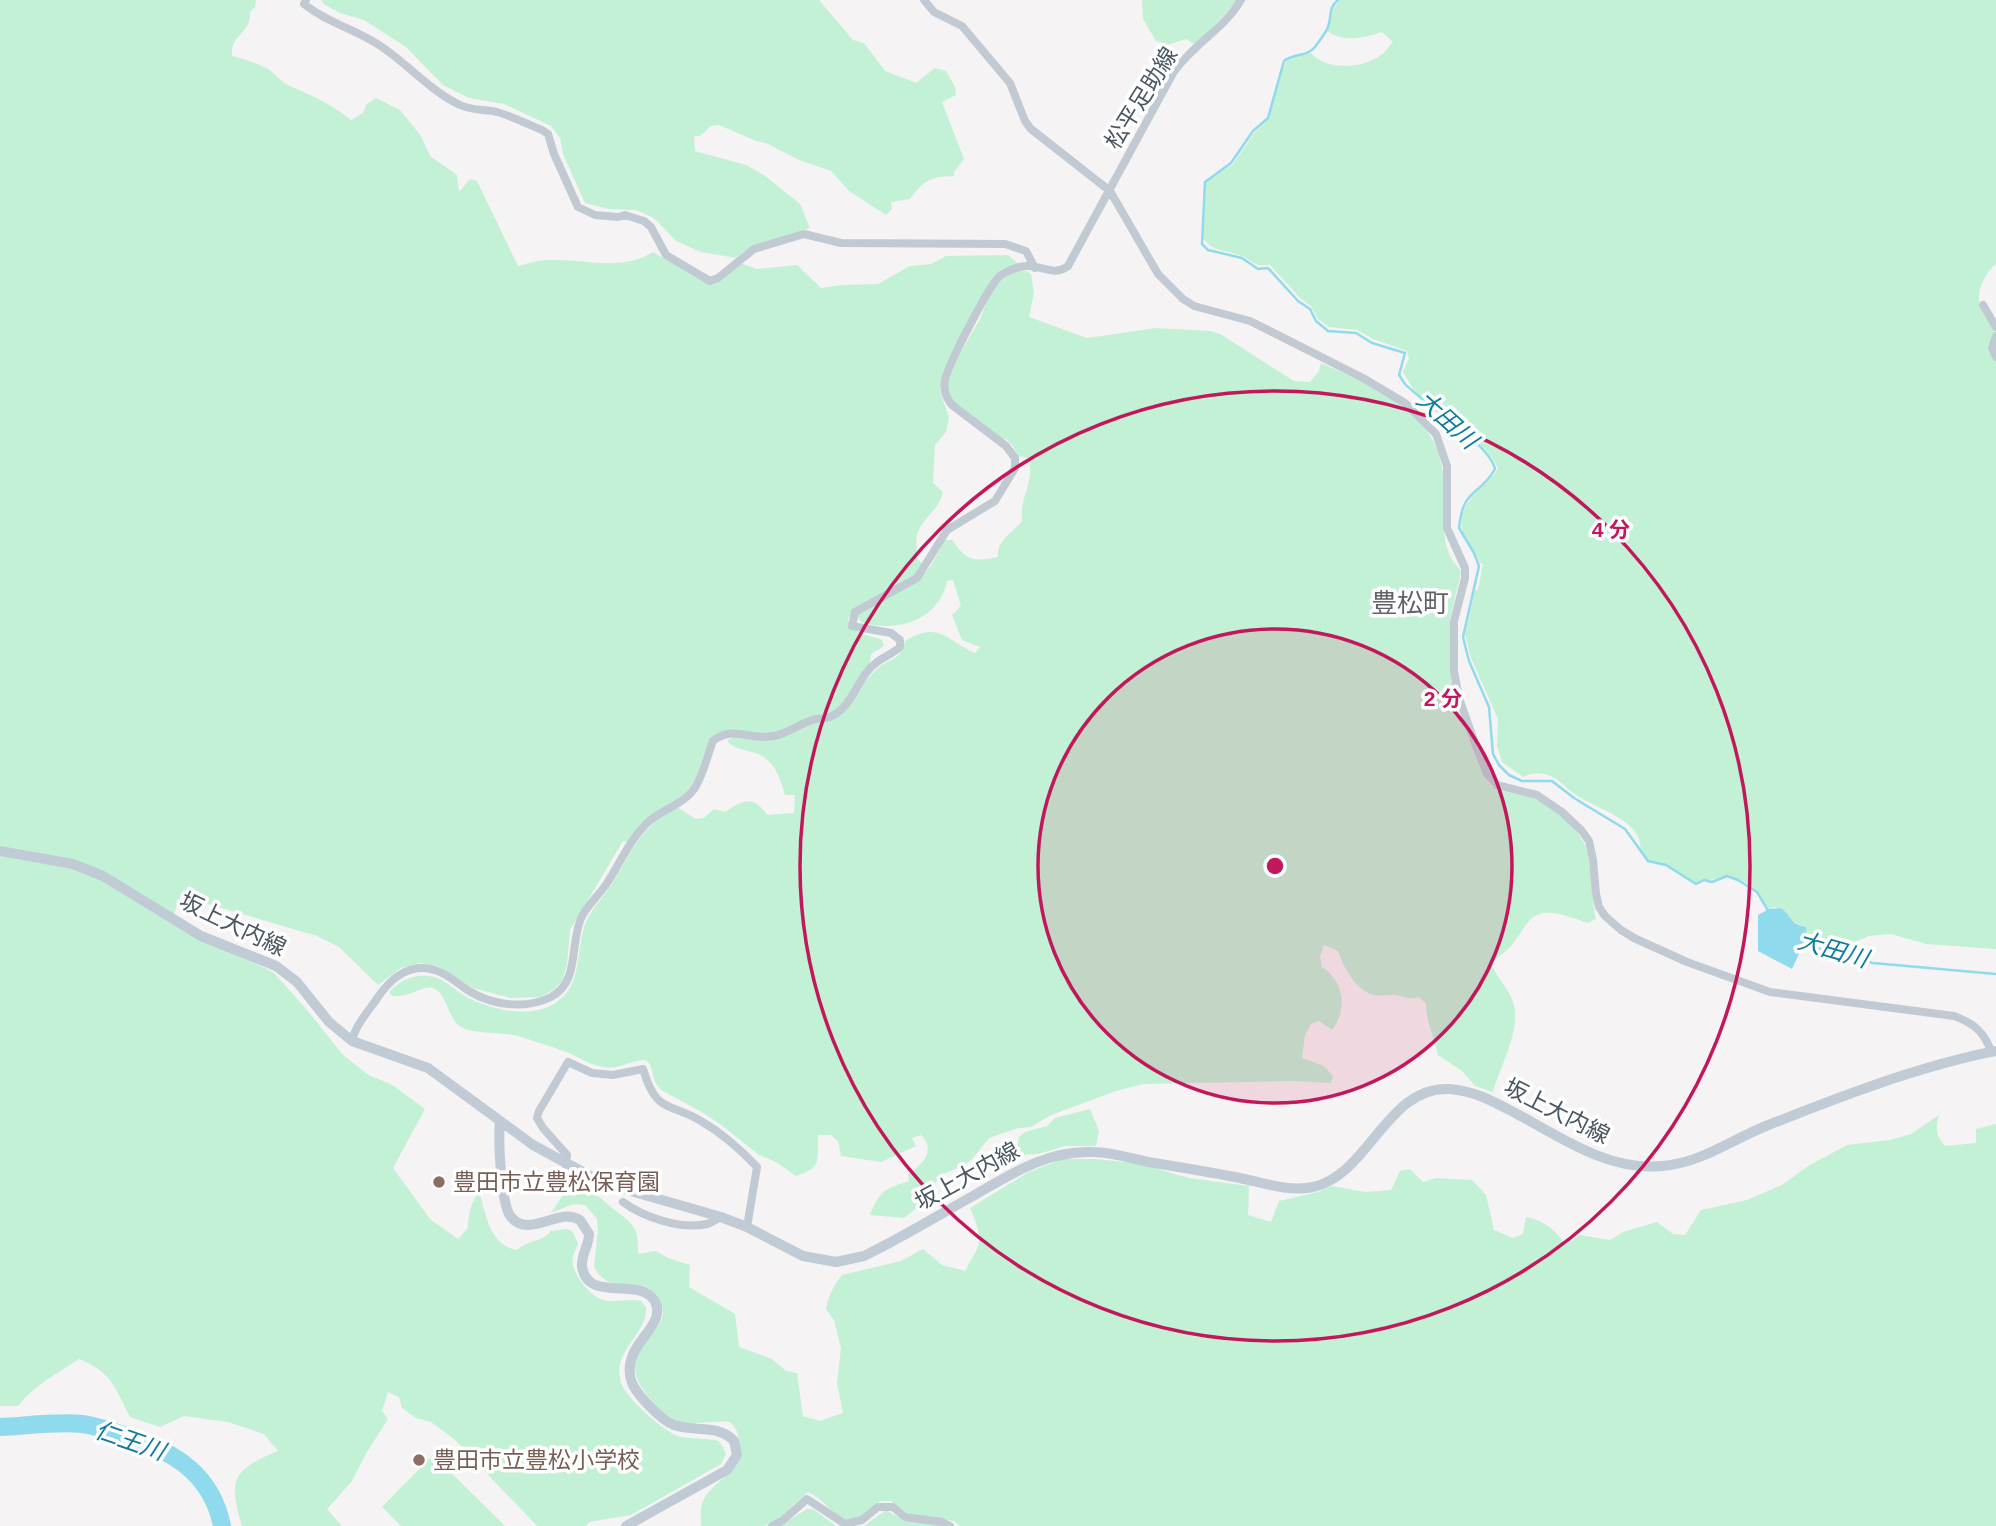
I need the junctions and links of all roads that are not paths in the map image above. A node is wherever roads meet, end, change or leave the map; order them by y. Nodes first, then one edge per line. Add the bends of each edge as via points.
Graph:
1 (306, 0) edge
2 (924, 0) edge
3 (1241, 0) edge
4 (1110, 191) junction
5 (1035, 268) junction
6 (1983, 305) dead end
7 (1996, 327) edge
8 (1996, 336) edge
9 (1996, 357) edge
10 (0, 851) edge
11 (352, 1041) junction
12 (1994, 1051) edge
13 (500, 1122) junction
14 (566, 1165) junction
15 (623, 1202) dead end
16 (721, 1217) junction
17 (747, 1227) junction
18 (626, 1526) edge
19 (772, 1526) edge
20 (950, 1526) edge

1 - 5 street via 304,4 314,12 379,45 459,105 495,111 548,134 578,207 595,215 625,215 644,221 666,255 706,280 718,278 754,249 804,234 841,243 1005,244 1026,251
2 - 4 street via 933,12 962,26 1010,83 1031,130
3 - 4 street, 松平足助線 via 1181,62
4 - 5 street, 松平足助線 via 1068,265 1055,271
4 - 12 street via 1158,274 1183,299 1250,321 1363,377 1405,402 1436,434 1447,466 1447,528 1465,568 1454,621 1459,698 1487,774 1497,785 1537,795 1562,812 1589,841 1595,894 1605,916 1628,934 1687,962 1770,992 1954,1016 1980,1029
5 - 11 street via 1026,266 995,280 945,380 946,398 1006,446 1015,458 1015,468 995,501 947,530 917,578 860,608 852,620 852,626 891,633 900,640 900,647 876,662 849,703 829,718 767,737 730,733 713,741 687,798 645,825 586,910 576,932 572,970 552,997 519,1005 489,1000 438,971 414,969 392,979
6 - 7 street
8 - 9 street via 1992,348
10 - 11 main road, 坂上大内線 via 73,863 103,876 201,936 276,966
11 - 13 main road, 坂上大内線 via 428,1068
12 - 17 main road, 坂上大内線 via 1839,1097 1690,1161 1662,1166 1608,1160 1480,1095 1448,1089 1414,1097 1345,1169 1315,1186 1291,1189 1075,1152 1025,1166 881,1248 849,1260 803,1256
13 - 14 main road, 坂上大内線
13 - 18 main road via 498,1138 510,1217 529,1225 565,1215 580,1220 589,1234 582,1263 590,1281 604,1288 637,1290 653,1299 657,1311 632,1355 632,1383 671,1424 720,1430 734,1441 737,1455 727,1470
14 - 16 main road, 坂上大内線 via 620,1189
14 - 17 street via 567,1155 537,1118 568,1062 613,1076 643,1069 648,1087 662,1103 699,1120 757,1167
15 - 16 street via 664,1222 707,1224
16 - 17 main road, 坂上大内線
19 - 20 street via 807,1499 845,1524 862,1520 878,1507 893,1507 905,1517

